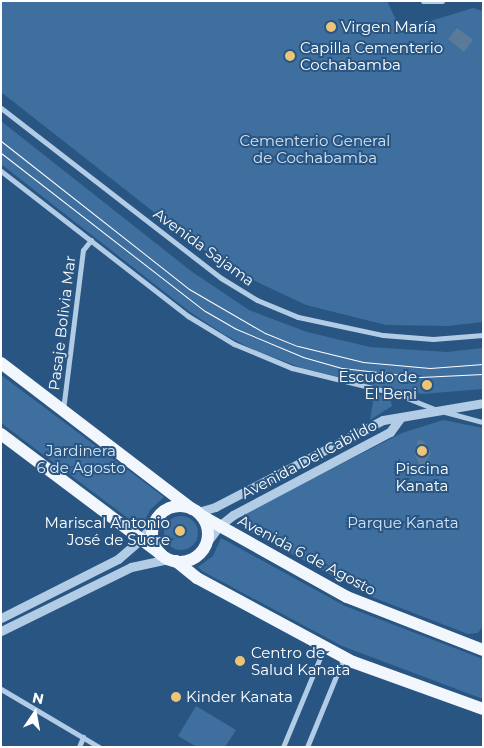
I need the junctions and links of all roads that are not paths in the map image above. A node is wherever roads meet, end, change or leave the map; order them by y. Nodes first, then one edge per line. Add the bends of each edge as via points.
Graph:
1 (423, 1) edge
2 (442, 1) edge
3 (1, 108) edge
4 (1, 171) edge
5 (91, 240) junction
6 (483, 335) edge
7 (1, 363) edge
8 (483, 404) edge
9 (436, 409) junction
10 (63, 411) junction
11 (400, 418) junction
12 (483, 422) edge
13 (1, 434) edge
14 (197, 512) junction
15 (158, 517) junction
16 (219, 526) junction
17 (141, 539) junction
18 (207, 542) junction
19 (168, 558) junction
20 (1, 618) edge
21 (1, 631) edge
22 (482, 646) edge
23 (324, 648) junction
24 (344, 657) junction
25 (1, 689) edge
26 (483, 709) edge
27 (83, 737) junction
28 (79, 747) edge
29 (99, 747) edge
30 (283, 747) edge
31 (307, 747) edge

1 - 2 street
3 - 6 street, Avenida Sajama via 221,278 257,300 298,317 382,336 433,339
4 - 5 street
5 - 9 street via 188,316 234,344 292,368 397,394
5 - 10 street, Pasaje Bolivia Mar via 84,250
7 - 10 main road, Avenida 6 de Agosto
8 - 9 street, Avenida Del Cabildo
9 - 11 street, Avenida Del Cabildo
9 - 12 street
10 - 14 main road, Avenida 6 de Agosto
11 - 14 street, Avenida Del Cabildo via 383,420 215,507
11 - 16 street, Avenida Del Cabildo via 390,432 233,515
13 - 17 main road
14 - 15 main road via 175,507
14 - 16 main road, Avenida 6 de Agosto
14 - 18 main road via 207,524
15 - 17 street
15 - 19 main road via 152,532
16 - 18 street, Avenida Del Cabildo
16 - 22 main road, Avenida 6 de Agosto via 347,597
17 - 19 main road
17 - 20 street via 118,559
18 - 19 main road via 196,557
19 - 21 street via 130,567
19 - 23 main road via 197,578
23 - 24 main road
23 - 30 street
24 - 26 main road
24 - 31 street
25 - 27 street
27 - 28 street
27 - 29 street

